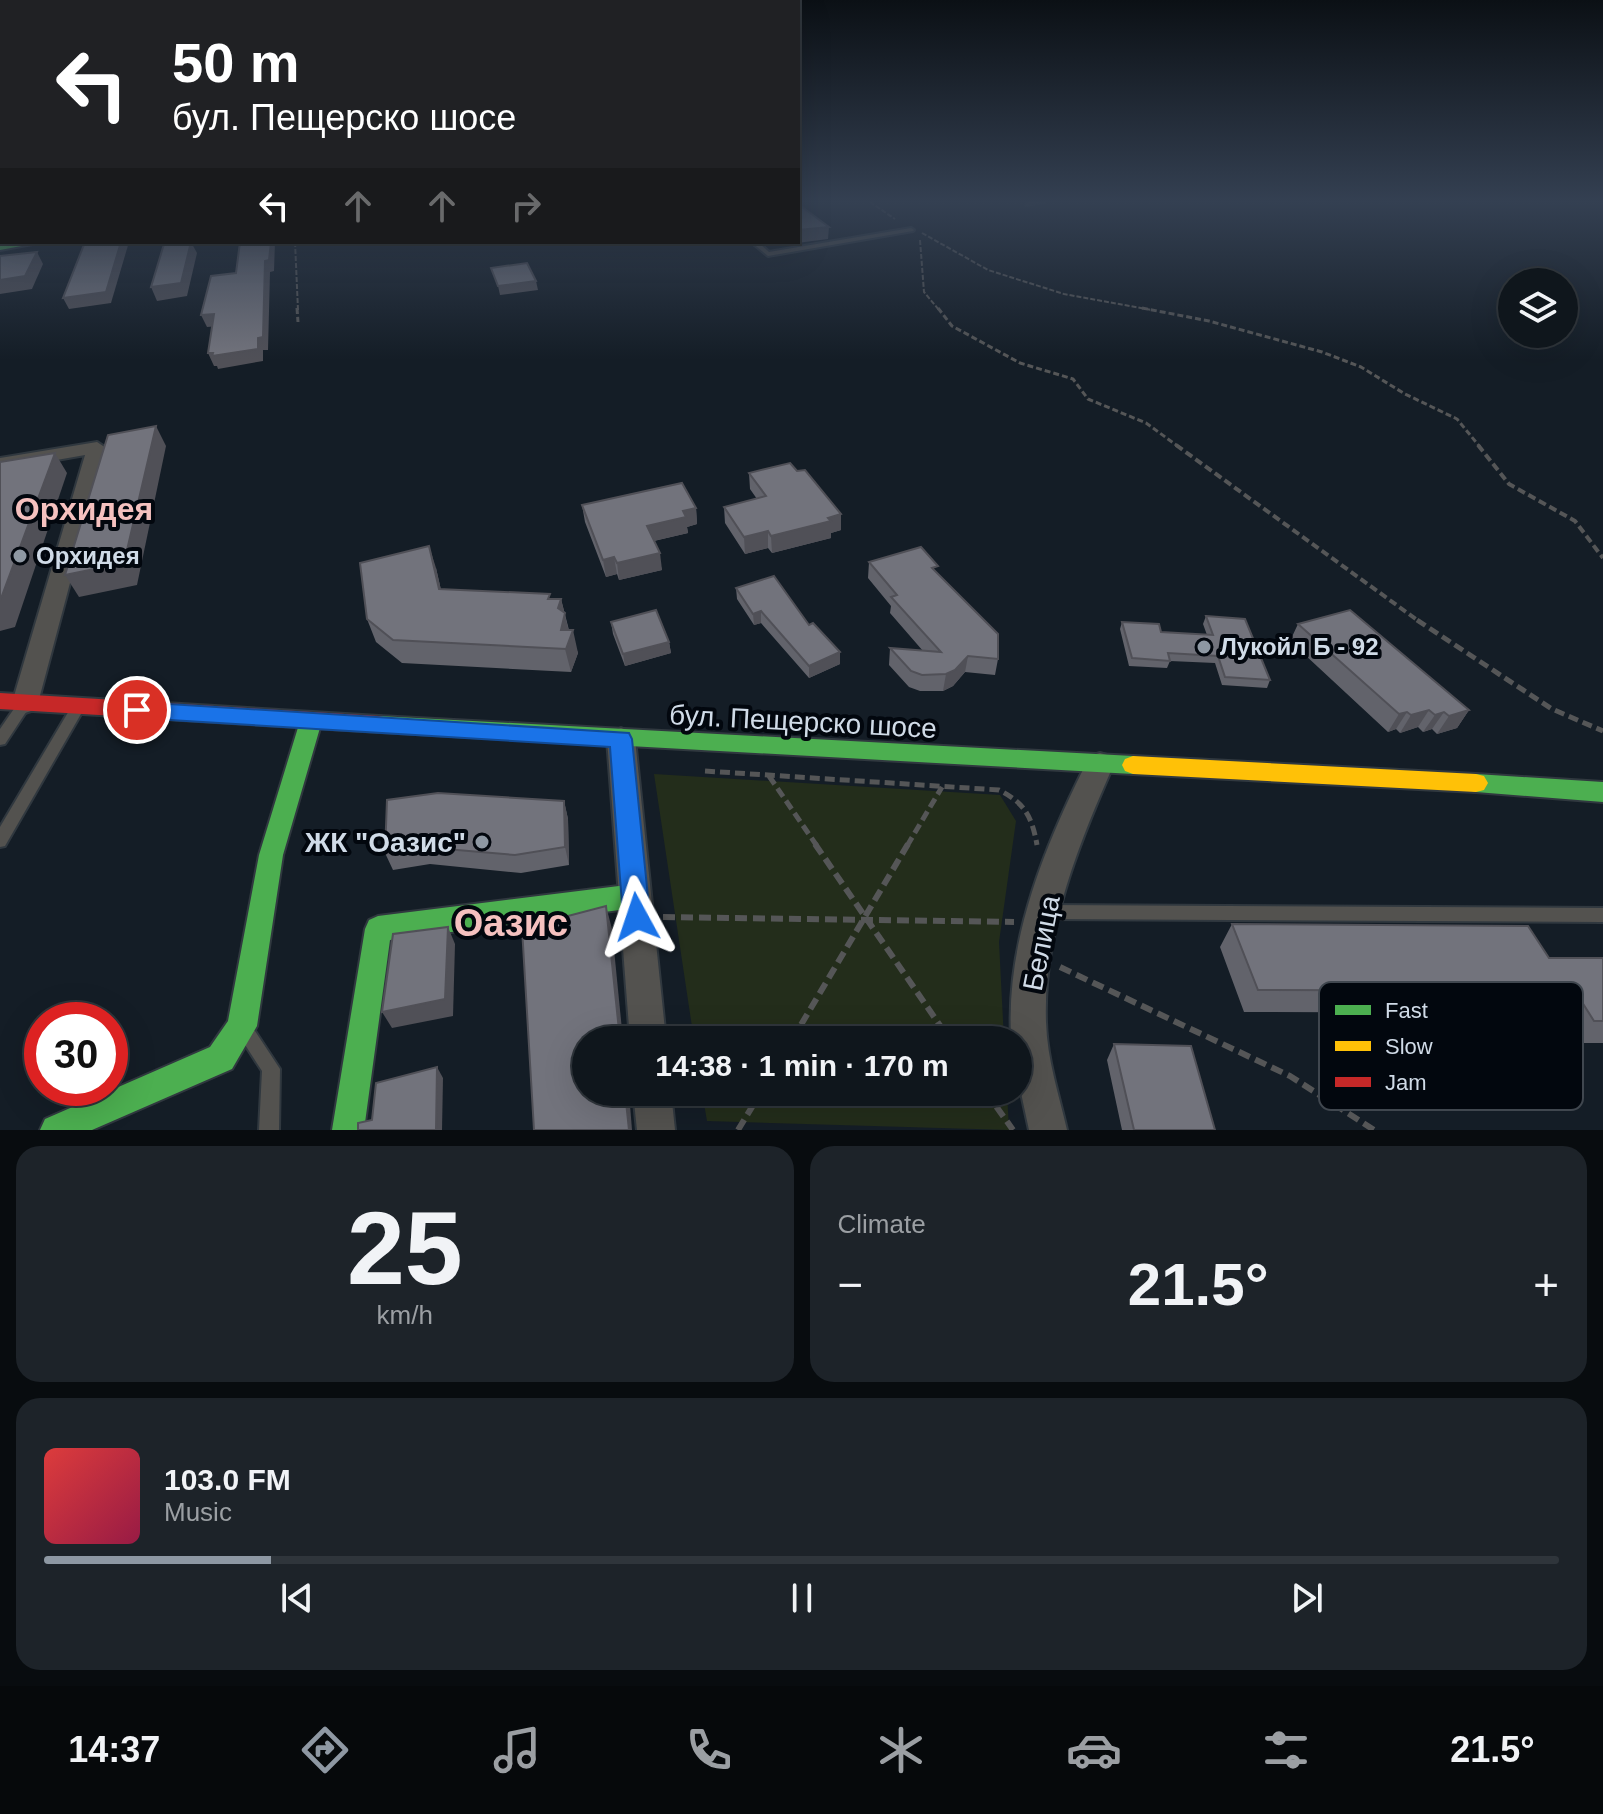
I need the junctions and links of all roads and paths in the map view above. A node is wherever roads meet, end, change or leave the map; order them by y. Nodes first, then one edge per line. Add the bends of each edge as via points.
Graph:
1 (295, 255) edge
2 (921, 255) edge
3 (958, 255) edge
4 (298, 322) dead end
5 (0, 464) edge
6 (1603, 558) edge
7 (0, 701) edge
8 (25, 703) junction
9 (79, 706) junction
10 (311, 721) junction
11 (1603, 731) edge
12 (621, 739) junction
13 (0, 740) edge
14 (1100, 764) junction
15 (696, 771) dead end
16 (769, 776) junction
17 (942, 787) junction
18 (1603, 792) edge
19 (0, 841) edge
20 (1034, 858) dead end
21 (636, 906) junction
22 (1026, 915) junction
23 (1603, 915) edge
24 (865, 920) junction
25 (1023, 946) junction
26 (242, 1026) junction
27 (647, 1026) edge
28 (801, 1026) edge
29 (940, 1026) edge
30 (1319, 1095) edge
31 (653, 1106) edge
32 (753, 1106) edge
33 (996, 1106) edge
34 (1343, 1110) edge
35 (56, 1130) edge
36 (269, 1130) edge
37 (348, 1130) edge
38 (656, 1130) edge
39 (738, 1130) edge
40 (1013, 1130) edge
41 (1048, 1130) edge
42 (1374, 1130) edge

1 - 4 path
2 - 11 path via 924,292 952,326 1020,363 1073,379 1088,399 1146,423 1380,596 1552,709
3 - 6 path via 1064,294 1209,321 1361,367 1457,419 1509,484 1575,521
5 - 8 street via 97,448
7 - 8 main road, бул. Пещерско шосе
8 - 9 main road, бул. Пещерско шосе
8 - 13 lane
9 - 10 main road, бул. Пещерско шосе
9 - 19 lane
10 - 12 main road, бул. Пещерско шосе
10 - 26 main road via 271,855
12 - 14 main road, бул. Пещерско шосе
12 - 21 street
14 - 18 main road, бул. Пещерско шосе
14 - 22 street, Белица
15 - 16 path
16 - 17 path
16 - 24 path
17 - 20 path via 999,790 1020,799 1032,815 1038,845
17 - 24 path
21 - 24 path
21 - 27 street
21 - 37 main road via 378,929
22 - 23 lane
22 - 24 path
22 - 25 street, Белица
22 - 25 path
24 - 28 path
24 - 29 path
25 - 30 path
25 - 41 street, Белица via 1028,1023
26 - 35 main road via 221,1058
26 - 36 lane via 271,1069
31 - 38 street
32 - 39 path
33 - 40 path
34 - 42 path

